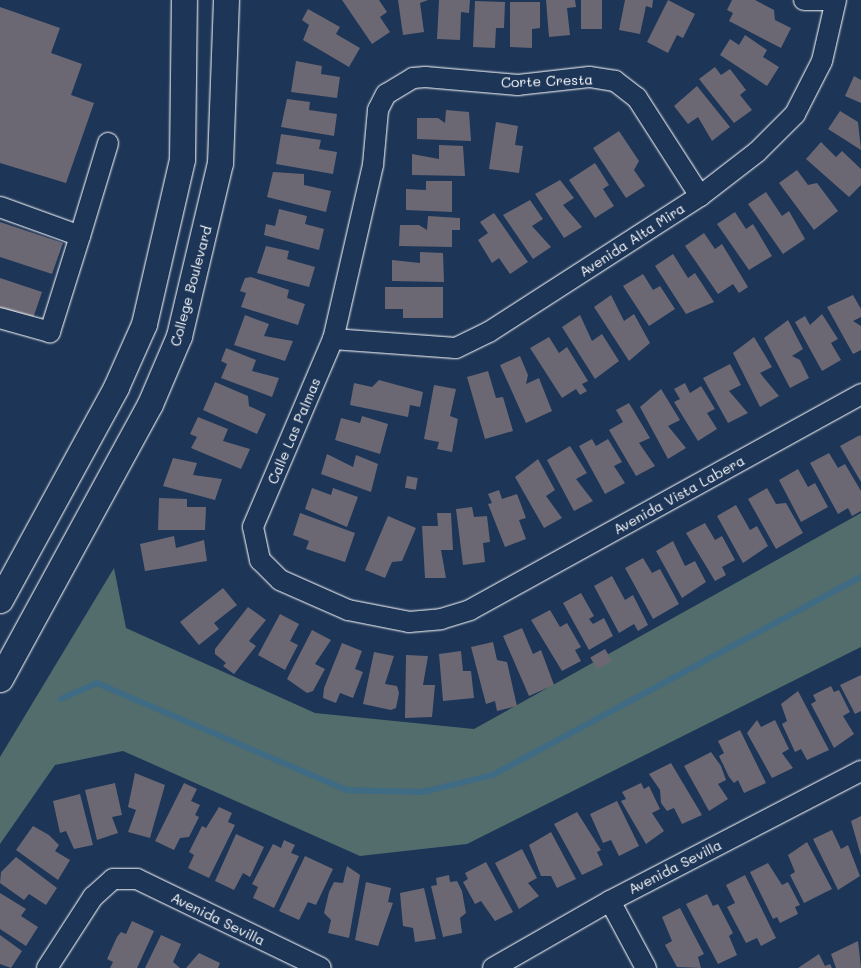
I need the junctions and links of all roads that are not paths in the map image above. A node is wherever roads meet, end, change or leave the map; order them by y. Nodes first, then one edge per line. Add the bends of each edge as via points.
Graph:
1 (184, 0) edge
2 (226, 0) edge
3 (804, 0) edge
4 (835, 0) edge
5 (425, 77) joint
6 (108, 143) dead end
7 (700, 196) junction
8 (0, 207) edge
9 (80, 236) junction
10 (0, 318) edge
11 (333, 339) junction
12 (861, 394) edge
13 (496, 596) joint
14 (0, 600) edge
15 (0, 680) edge
16 (861, 771) edge
17 (610, 901) junction
18 (47, 968) edge
19 (321, 968) edge
20 (493, 968) edge
21 (646, 968) edge

1 - 14 main road via 182,159 144,324 116,387
2 - 15 main road, College Boulevard via 220,163 179,336 150,404
3 - 4 street
4 - 7 street, Avenida Alta Mira via 822,61 795,114 757,152
5 - 7 street, Corte Cresta via 518,84 590,77 615,81 637,98
5 - 11 street, Calle Las Palmas via 413,78 386,94 378,110 373,165
6 - 9 street
7 - 11 street, Avenida Alta Mira via 490,332 456,348
8 - 9 street
9 - 10 street via 50,332
11 - 13 street, Calle Las Palmas via 253,527 260,560 280,580 348,610 409,622 470,610
12 - 13 street, Avenida Vista Labera
16 - 17 street, Avenida Sevilla
17 - 20 street, Avenida Sevilla
17 - 21 street
18 - 19 street, Avenida Sevilla via 93,897 113,879 137,879

